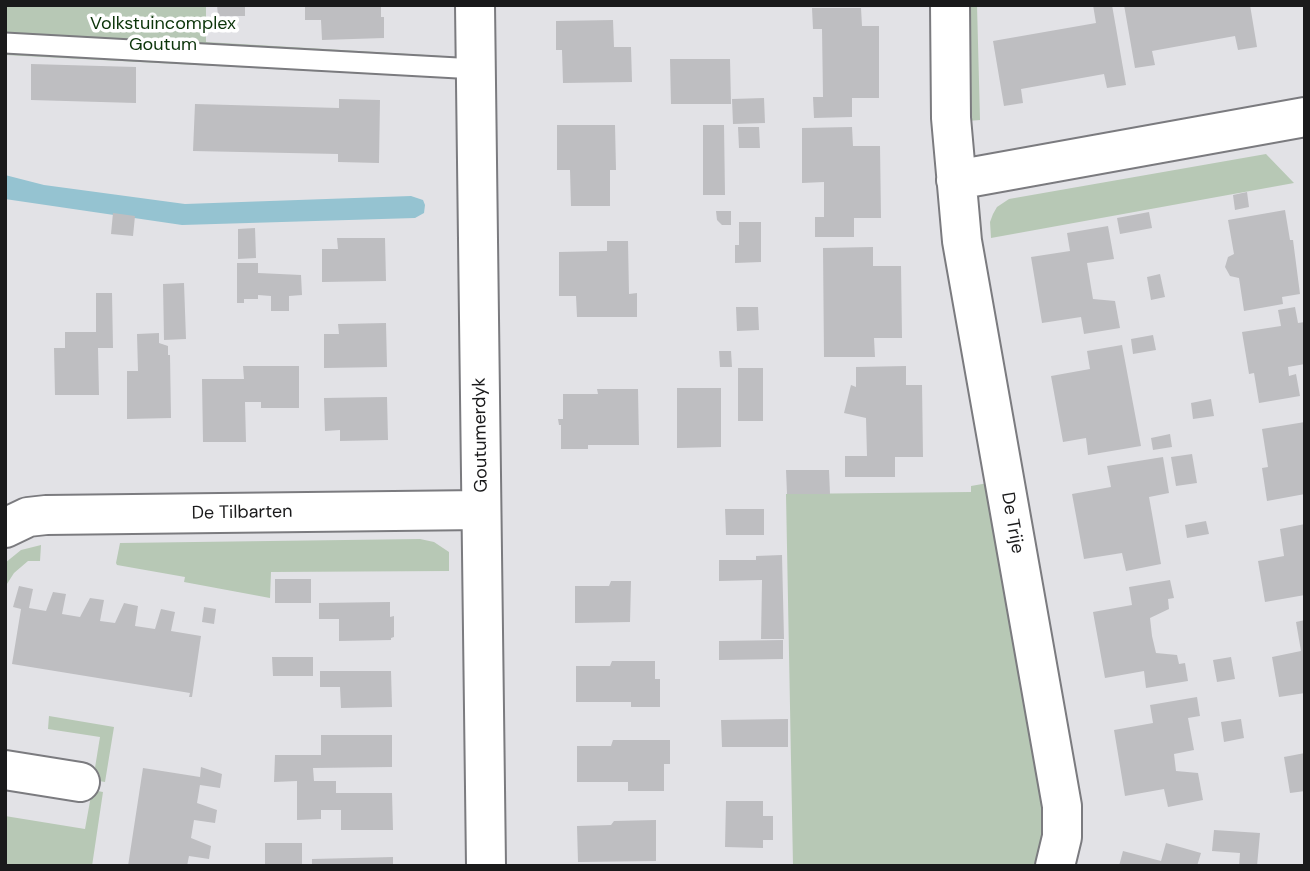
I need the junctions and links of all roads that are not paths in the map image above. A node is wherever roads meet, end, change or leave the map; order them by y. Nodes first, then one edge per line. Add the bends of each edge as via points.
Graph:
1 (475, 5) edge
2 (950, 5) edge
3 (5, 43) edge
4 (475, 69) junction
5 (1305, 117) edge
6 (956, 180) junction
7 (481, 510) junction
8 (5, 528) edge
9 (5, 770) edge
10 (80, 782) dead end
11 (486, 866) edge
12 (1055, 866) edge

1 - 4 street, Goutumerdyk
2 - 6 street, De Trije
3 - 4 lane
4 - 7 street, Goutumerdyk
5 - 6 street
6 - 12 street, De Trije via 962,241 1062,806 1062,837
7 - 8 street, De Tilbarten via 47,515 28,517
7 - 11 street, Goutumerdyk
9 - 10 street

